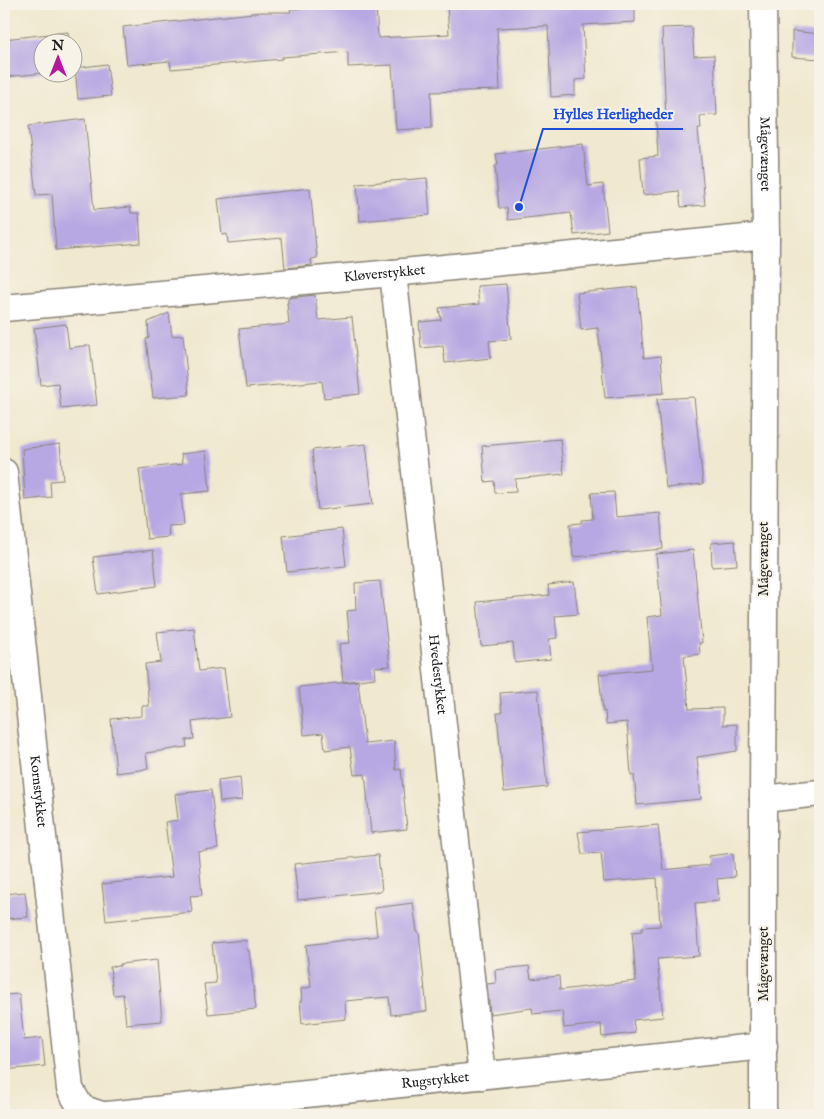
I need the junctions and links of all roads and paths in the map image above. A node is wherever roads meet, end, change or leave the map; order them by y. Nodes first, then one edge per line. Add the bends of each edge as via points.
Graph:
1 (763, 4) edge
2 (766, 236) junction
3 (393, 273) junction
4 (4, 308) edge
5 (4, 472) edge
6 (820, 793) edge
7 (763, 799) junction
8 (764, 1046) junction
9 (482, 1076) junction
10 (92, 1112) edge
11 (107, 1115) edge
12 (763, 1115) edge

1 - 2 street, Mågevænget
2 - 3 street, Kløverstykket
2 - 7 street, Mågevænget
3 - 4 street, Kløverstykket
3 - 9 street, Hvedestykket
5 - 10 street, Kornstykket via 70,1089
6 - 7 street
7 - 8 street, Mågevænget
8 - 9 street, Rugstykket
8 - 12 street, Mågevænget
9 - 11 street, Rugstykket

